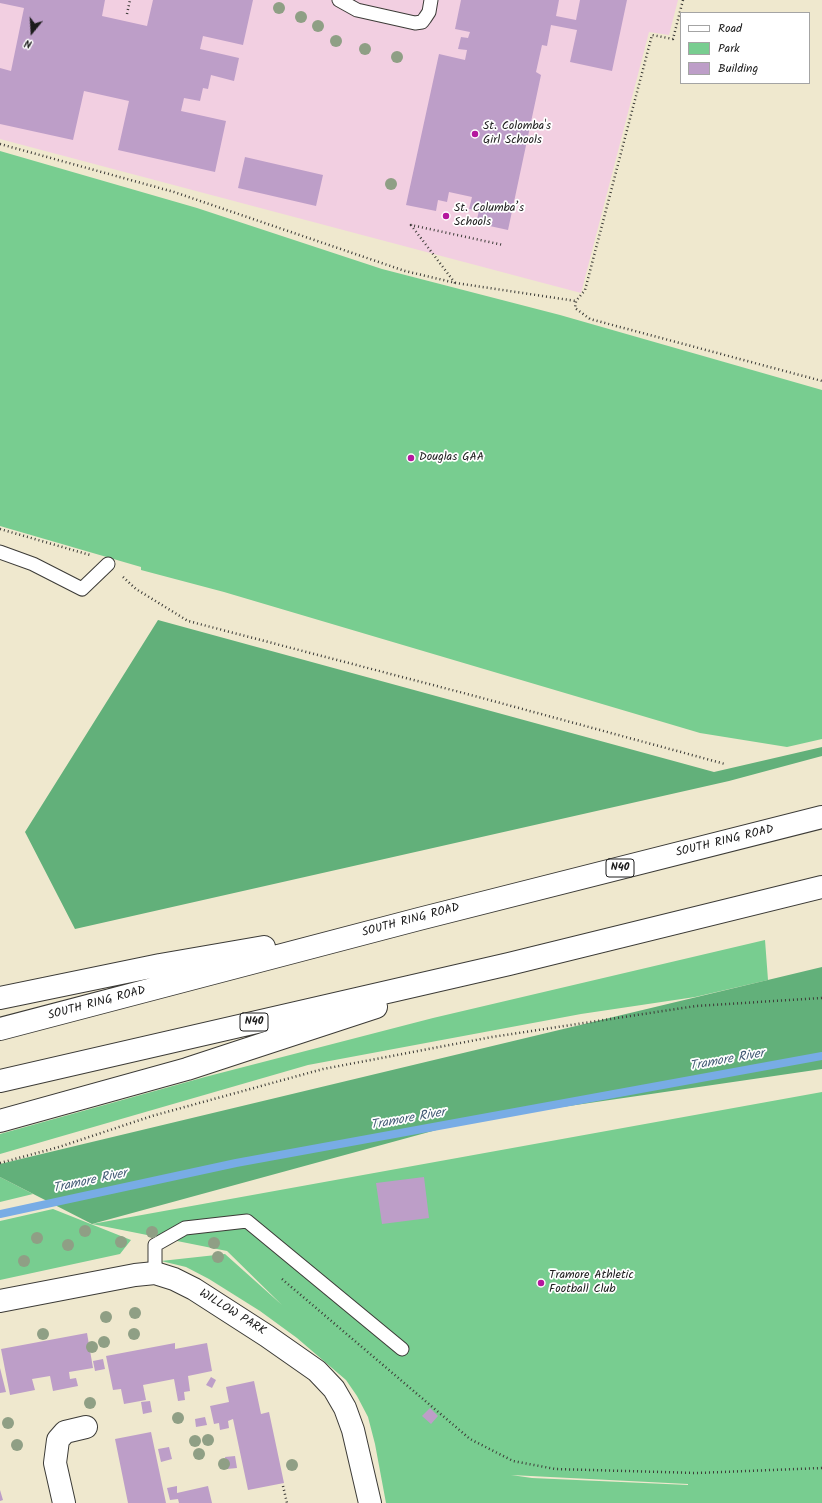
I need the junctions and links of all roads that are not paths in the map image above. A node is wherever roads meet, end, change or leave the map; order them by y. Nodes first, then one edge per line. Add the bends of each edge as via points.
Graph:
1 (339, 0) edge
2 (431, 0) edge
3 (0, 552) edge
4 (108, 564) road end
5 (822, 817) edge
6 (822, 887) edge
7 (419, 919) junction
8 (509, 964) junction
9 (0, 998) edge
10 (0, 1029) edge
11 (0, 1081) edge
12 (0, 1121) edge
13 (156, 1273) junction
14 (0, 1301) edge
15 (402, 1349) dead end
16 (86, 1427) dead end
17 (364, 1502) edge
18 (64, 1503) edge

1 - 2 lane via 357,10 416,23 426,18
3 - 4 lane via 33,564 82,589
5 - 7 main road, SOUTH RING ROAD / N40
6 - 8 main road, N40
7 - 9 main road via 160,965
7 - 10 main road, SOUTH RING ROAD / N40
8 - 11 main road, N40
8 - 12 main road via 187,1070
13 - 14 main road, WILLOW PARK
13 - 15 lane via 156,1245 179,1231 185,1228 247,1221
13 - 17 main road, WILLOW PARK via 194,1289 268,1336 317,1371 334,1389 353,1430
16 - 18 main road via 65,1432 58,1440 55,1463

